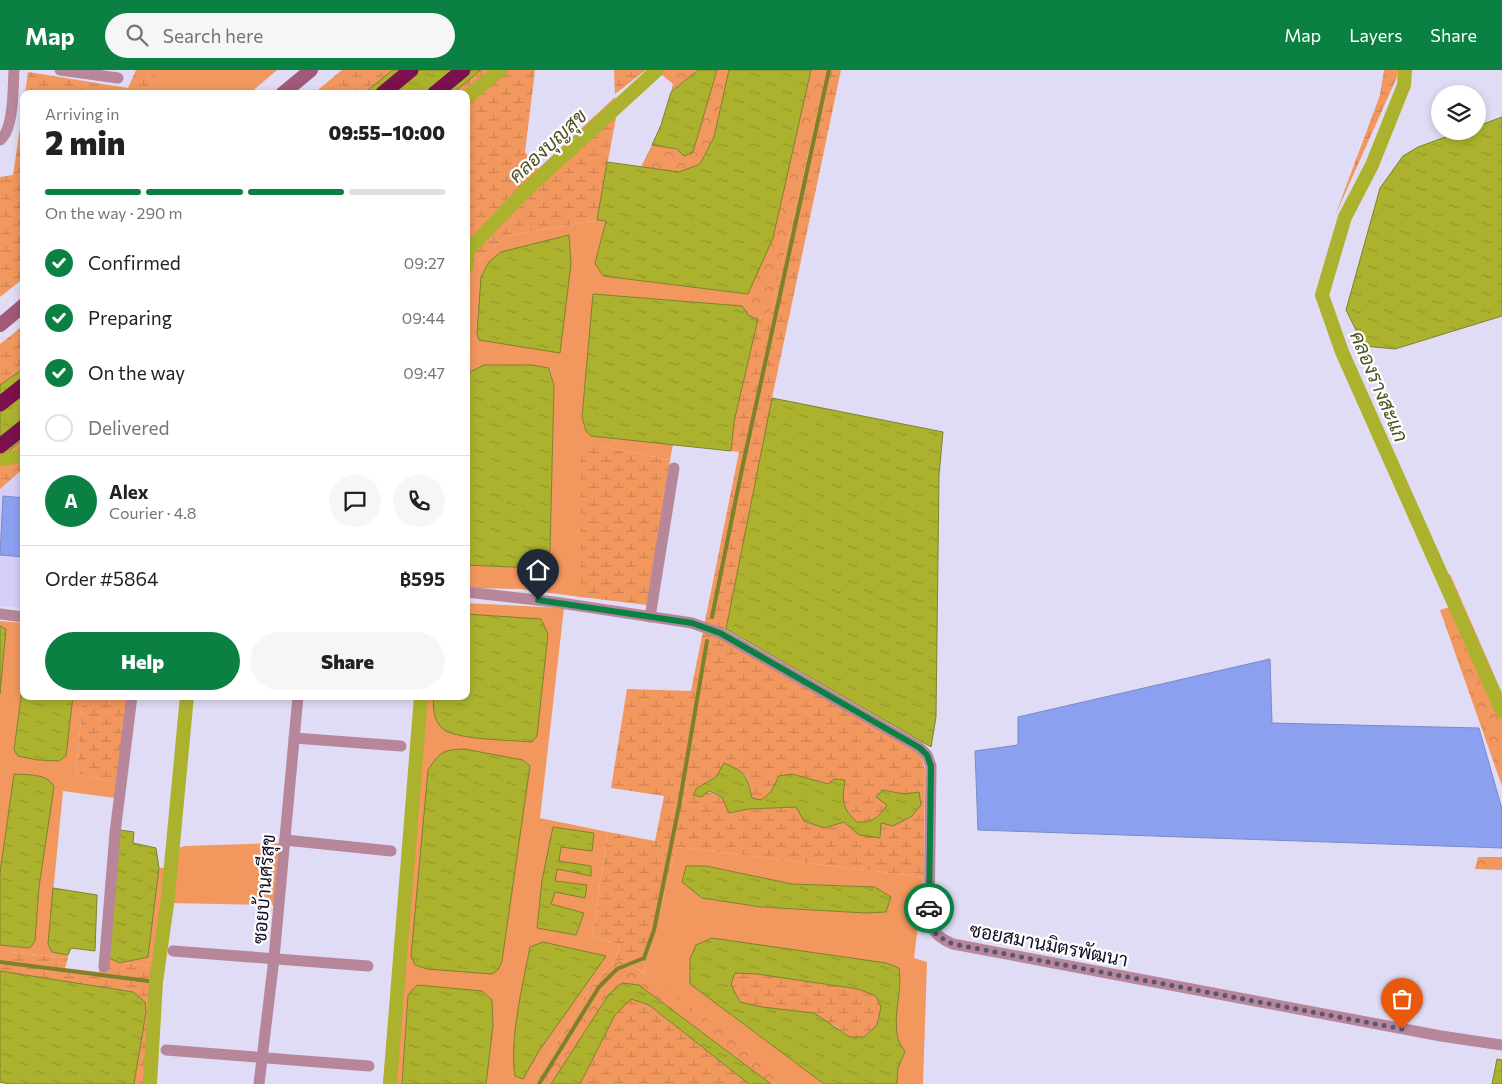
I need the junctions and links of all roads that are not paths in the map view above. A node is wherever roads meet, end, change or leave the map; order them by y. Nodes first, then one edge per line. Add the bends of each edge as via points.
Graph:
1 (14, 70) edge
2 (60, 70) edge
3 (311, 70) edge
4 (411, 70) edge
5 (463, 70) edge
6 (118, 78) dead end
7 (287, 90) edge
8 (387, 90) edge
9 (439, 90) edge
10 (0, 140) edge
11 (20, 308) edge
12 (0, 325) edge
13 (20, 388) edge
14 (0, 404) edge
15 (20, 430) edge
16 (0, 446) edge
17 (674, 468) dead end
18 (470, 592) edge
19 (0, 614) edge
20 (20, 616) edge
21 (650, 617) junction
22 (132, 700) edge
23 (298, 700) edge
24 (294, 738) junction
25 (401, 746) dead end
26 (285, 840) junction
27 (391, 851) dead end
28 (173, 951) dead end
29 (274, 958) junction
30 (368, 966) dead end
31 (104, 967) dead end
32 (1502, 1045) edge
33 (166, 1050) dead end
34 (262, 1057) junction
35 (368, 1066) dead end
36 (259, 1084) edge

1 - 10 street via 10,124
2 - 6 street
3 - 7 main road
4 - 8 highway
5 - 9 highway
11 - 12 main road
13 - 14 highway
15 - 16 highway
17 - 21 street
18 - 21 street, ซอยสมานมิตรพัฒนา
19 - 20 street
21 - 32 street, ซอยสมานมิตรพัฒนา via 692,623 720,633 927,755 932,778 929,923 942,939 953,944 1427,1034
22 - 31 street
23 - 24 street, ซอยบ้านศรีสุข
24 - 25 street
24 - 26 street, ซอยบ้านศรีสุข
26 - 27 street
26 - 29 street, ซอยบ้านศรีสุข
28 - 29 street
29 - 30 street
29 - 34 street, ซอยบ้านศรีสุข
33 - 34 street
34 - 35 street
34 - 36 street, ซอยบ้านศรีสุข

